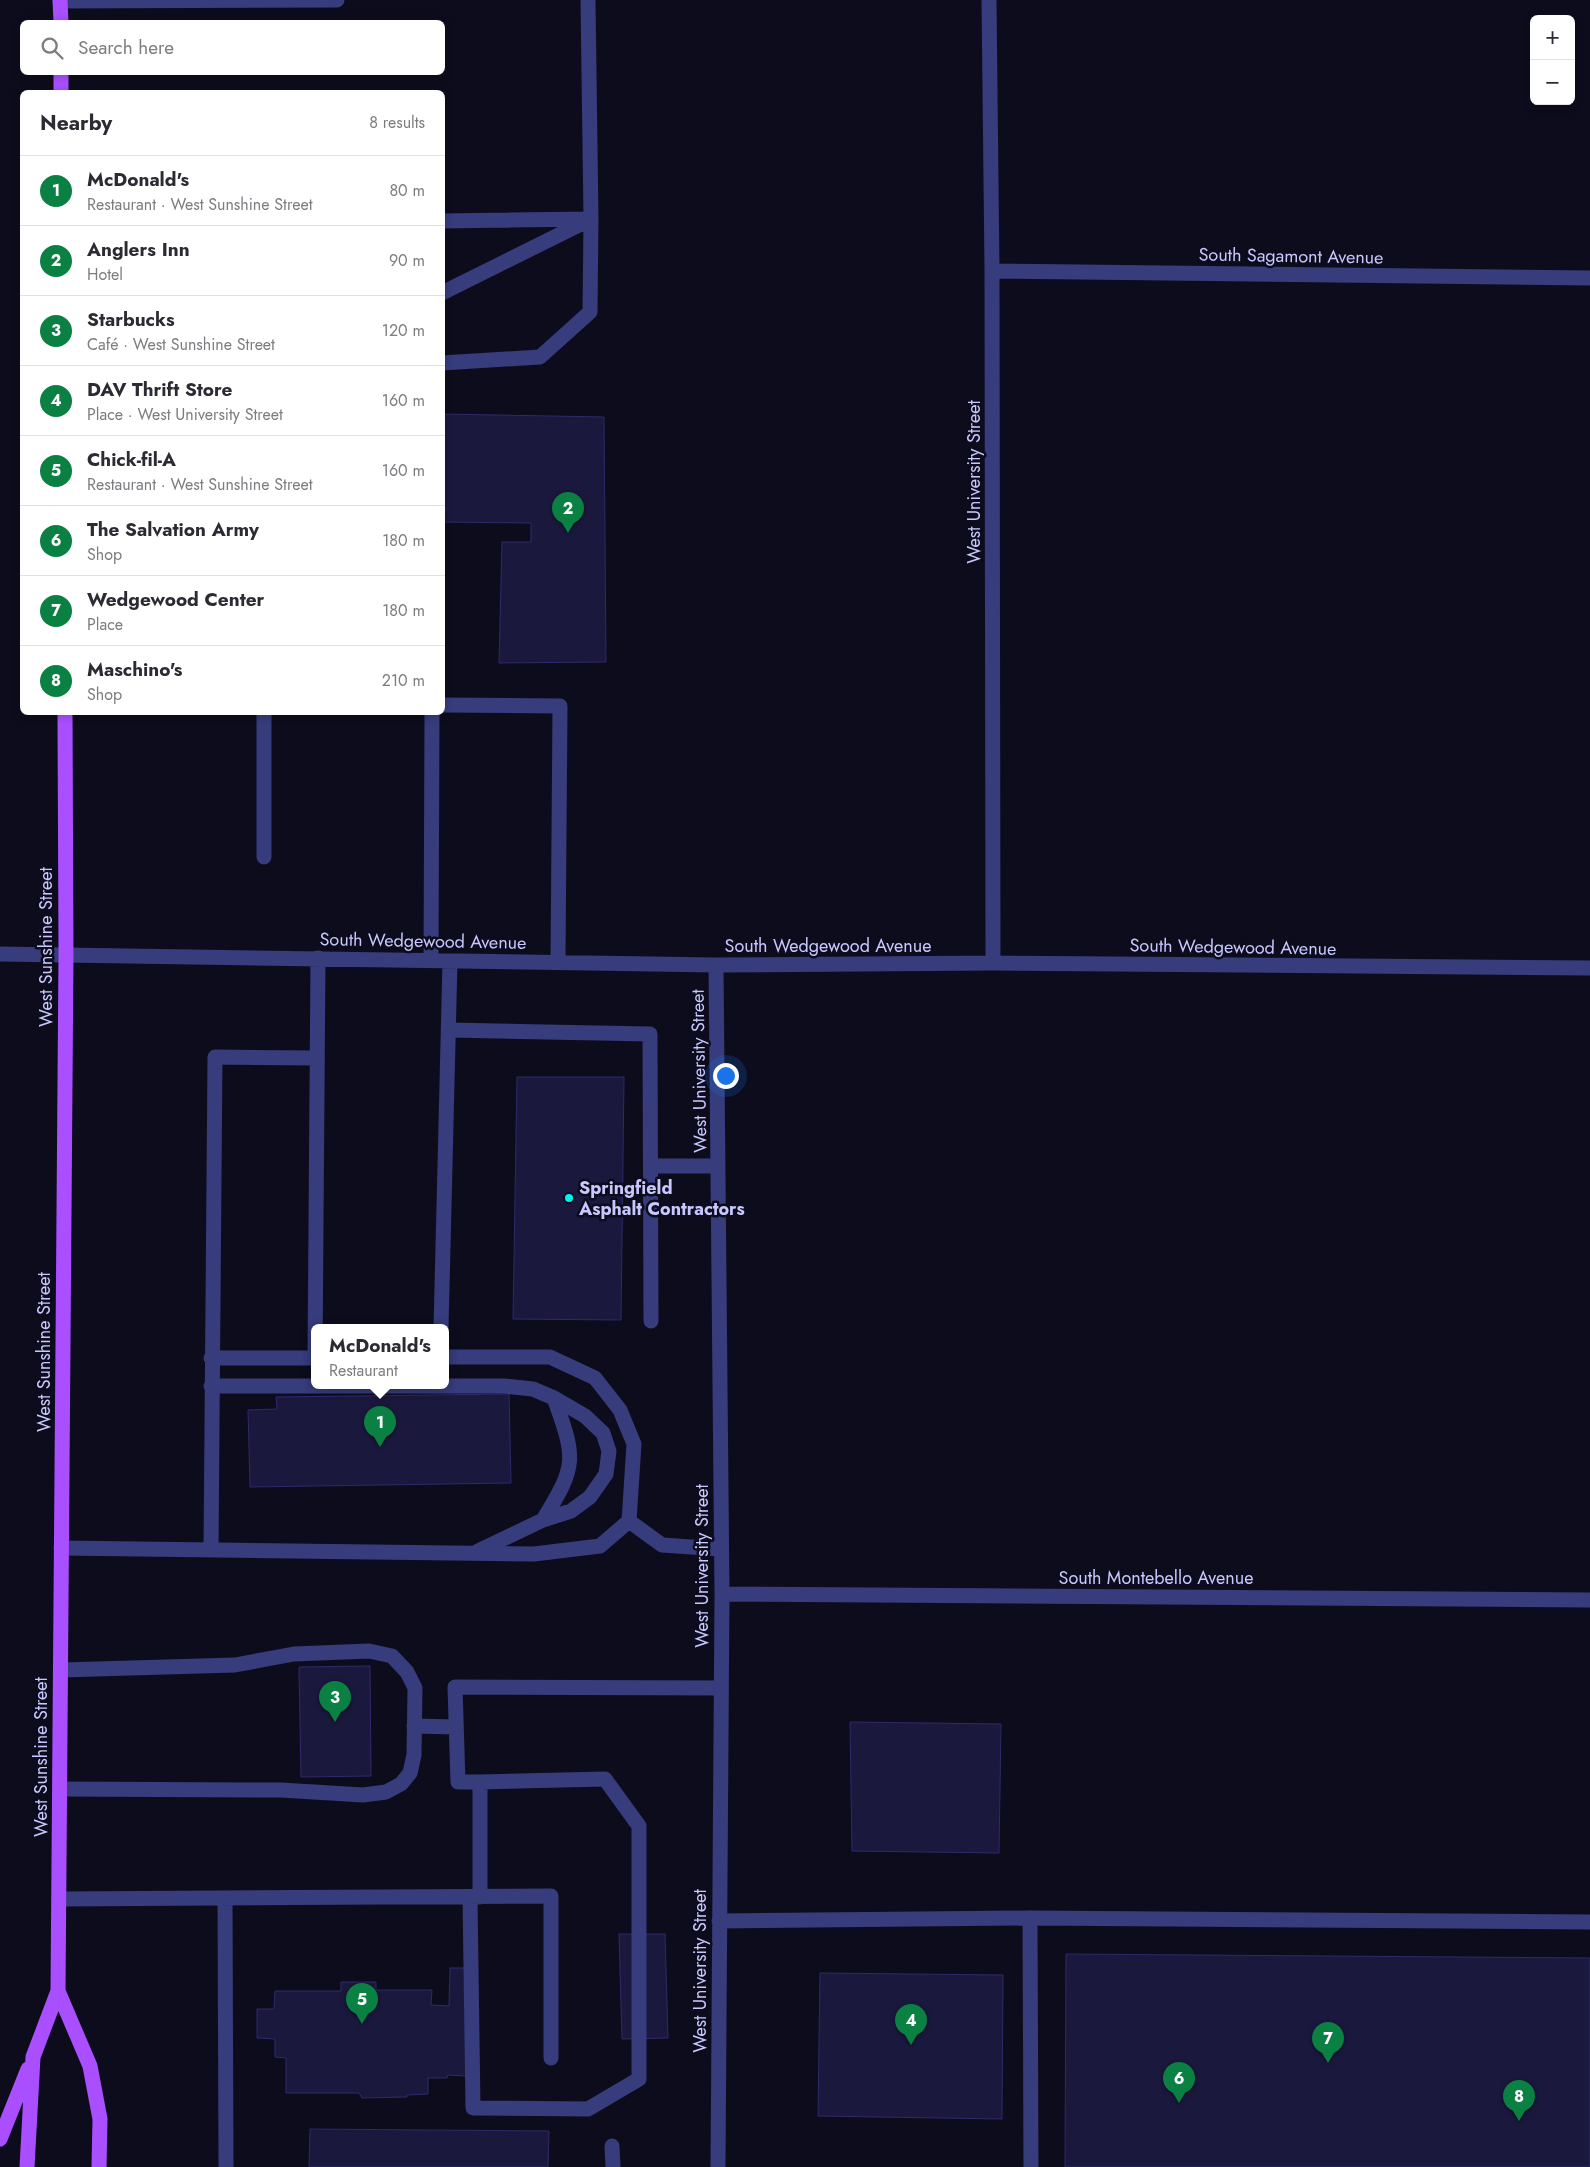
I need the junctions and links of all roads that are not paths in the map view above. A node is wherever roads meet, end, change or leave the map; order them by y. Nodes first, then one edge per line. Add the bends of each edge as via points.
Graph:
1 (60, 0) edge
2 (338, 0) edge
3 (588, 0) edge
4 (989, 0) edge
5 (61, 20) edge
6 (61, 75) edge
7 (61, 90) edge
8 (591, 219) junction
9 (445, 221) edge
10 (992, 271) junction
11 (1590, 278) edge
12 (445, 292) edge
13 (445, 363) edge
14 (445, 705) edge
15 (65, 715) edge
16 (264, 715) edge
17 (432, 715) edge
18 (264, 857) dead end
19 (0, 954) edge
20 (66, 954) junction
21 (318, 958) junction
22 (431, 960) junction
23 (450, 961) junction
24 (558, 962) junction
25 (993, 963) junction
26 (716, 965) junction
27 (1590, 968) edge
28 (449, 1030) junction
29 (316, 1058) junction
30 (651, 1166) junction
31 (718, 1166) junction
32 (651, 1321) dead end
33 (315, 1324) edge
34 (441, 1324) edge
35 (449, 1357) edge
36 (211, 1358) junction
37 (311, 1358) edge
38 (211, 1386) junction
39 (311, 1386) edge
40 (449, 1386) edge
41 (554, 1398) junction
42 (543, 1520) junction
43 (629, 1521) junction
44 (61, 1548) junction
45 (211, 1549) junction
46 (721, 1549) junction
47 (474, 1553) junction
48 (722, 1594) junction
49 (1590, 1600) edge
50 (61, 1670) junction
51 (721, 1688) junction
52 (414, 1726) junction
53 (456, 1727) junction
54 (480, 1782) junction
55 (60, 1789) junction
56 (475, 1897) junction
57 (225, 1898) junction
58 (60, 1899) junction
59 (1030, 1918) junction
60 (719, 1921) junction
61 (1590, 1922) edge
62 (58, 1991) junction
63 (34, 2056) junction
64 (551, 2058) dead end
65 (0, 2139) edge
66 (612, 2146) dead end
67 (27, 2167) edge
68 (99, 2167) edge
69 (226, 2167) edge
70 (612, 2167) edge
71 (718, 2167) edge
72 (1031, 2167) edge

1 - 2 street
1 - 5 main road
3 - 8 street
4 - 10 street, West University Street
6 - 7 main road
8 - 9 street
8 - 12 street
8 - 13 street via 590,312 540,357
10 - 11 street, South Sagamont Avenue
10 - 25 street, West University Street
14 - 24 street via 560,706
15 - 20 main road, West Sunshine Street
16 - 18 street
17 - 22 street
19 - 20 street, South Wedgewood Avenue
20 - 21 street, South Wedgewood Avenue
20 - 44 main road, West Sunshine Street
21 - 22 street, South Wedgewood Avenue
21 - 29 street
22 - 23 street, South Wedgewood Avenue
23 - 24 street, South Wedgewood Avenue
23 - 28 street
24 - 26 street, South Wedgewood Avenue
25 - 26 street, South Wedgewood Avenue
25 - 27 street, South Wedgewood Avenue
26 - 31 street, West University Street
28 - 30 street via 650,1034
28 - 34 street
29 - 33 street
29 - 36 street via 215,1057
30 - 31 street
30 - 32 street
31 - 46 street, West University Street
35 - 43 street via 550,1357 595,1378 620,1410 634,1444
36 - 37 street
36 - 38 street
38 - 39 street
38 - 45 street
40 - 41 street via 533,1389
41 - 42 street via 571,1456 568,1474
41 - 42 street via 585,1416 603,1432 609,1451 606,1474 590,1497 571,1511
42 - 47 street
43 - 46 street via 662,1545
43 - 47 street via 600,1546 534,1554
44 - 45 street
44 - 50 main road, West Sunshine Street
45 - 47 street
46 - 48 street, West University Street
48 - 49 street, South Montebello Avenue
48 - 51 street, West University Street
50 - 52 street via 235,1665 294,1654 369,1652 392,1656 407,1672 415,1688
50 - 55 main road, West Sunshine Street
51 - 53 street via 454,1687
51 - 60 street, West University Street
52 - 53 street
52 - 55 street via 410,1773 401,1784 386,1792 363,1795 281,1790
53 - 54 street via 458,1782
54 - 56 street
54 - 56 street via 604,1779 639,1826 640,2079 588,2109 473,2108
55 - 58 main road, West Sunshine Street
56 - 57 street
56 - 64 street via 552,1896
57 - 58 street
57 - 69 street
58 - 62 main road, West Sunshine Street
59 - 60 street
59 - 61 street
59 - 72 street
60 - 71 street, West University Street
62 - 63 main road, West Sunshine Street
62 - 68 main road, West Sunshine Street via 90,2066 100,2119
63 - 65 main road
63 - 67 main road, West Sunshine Street
66 - 70 street

